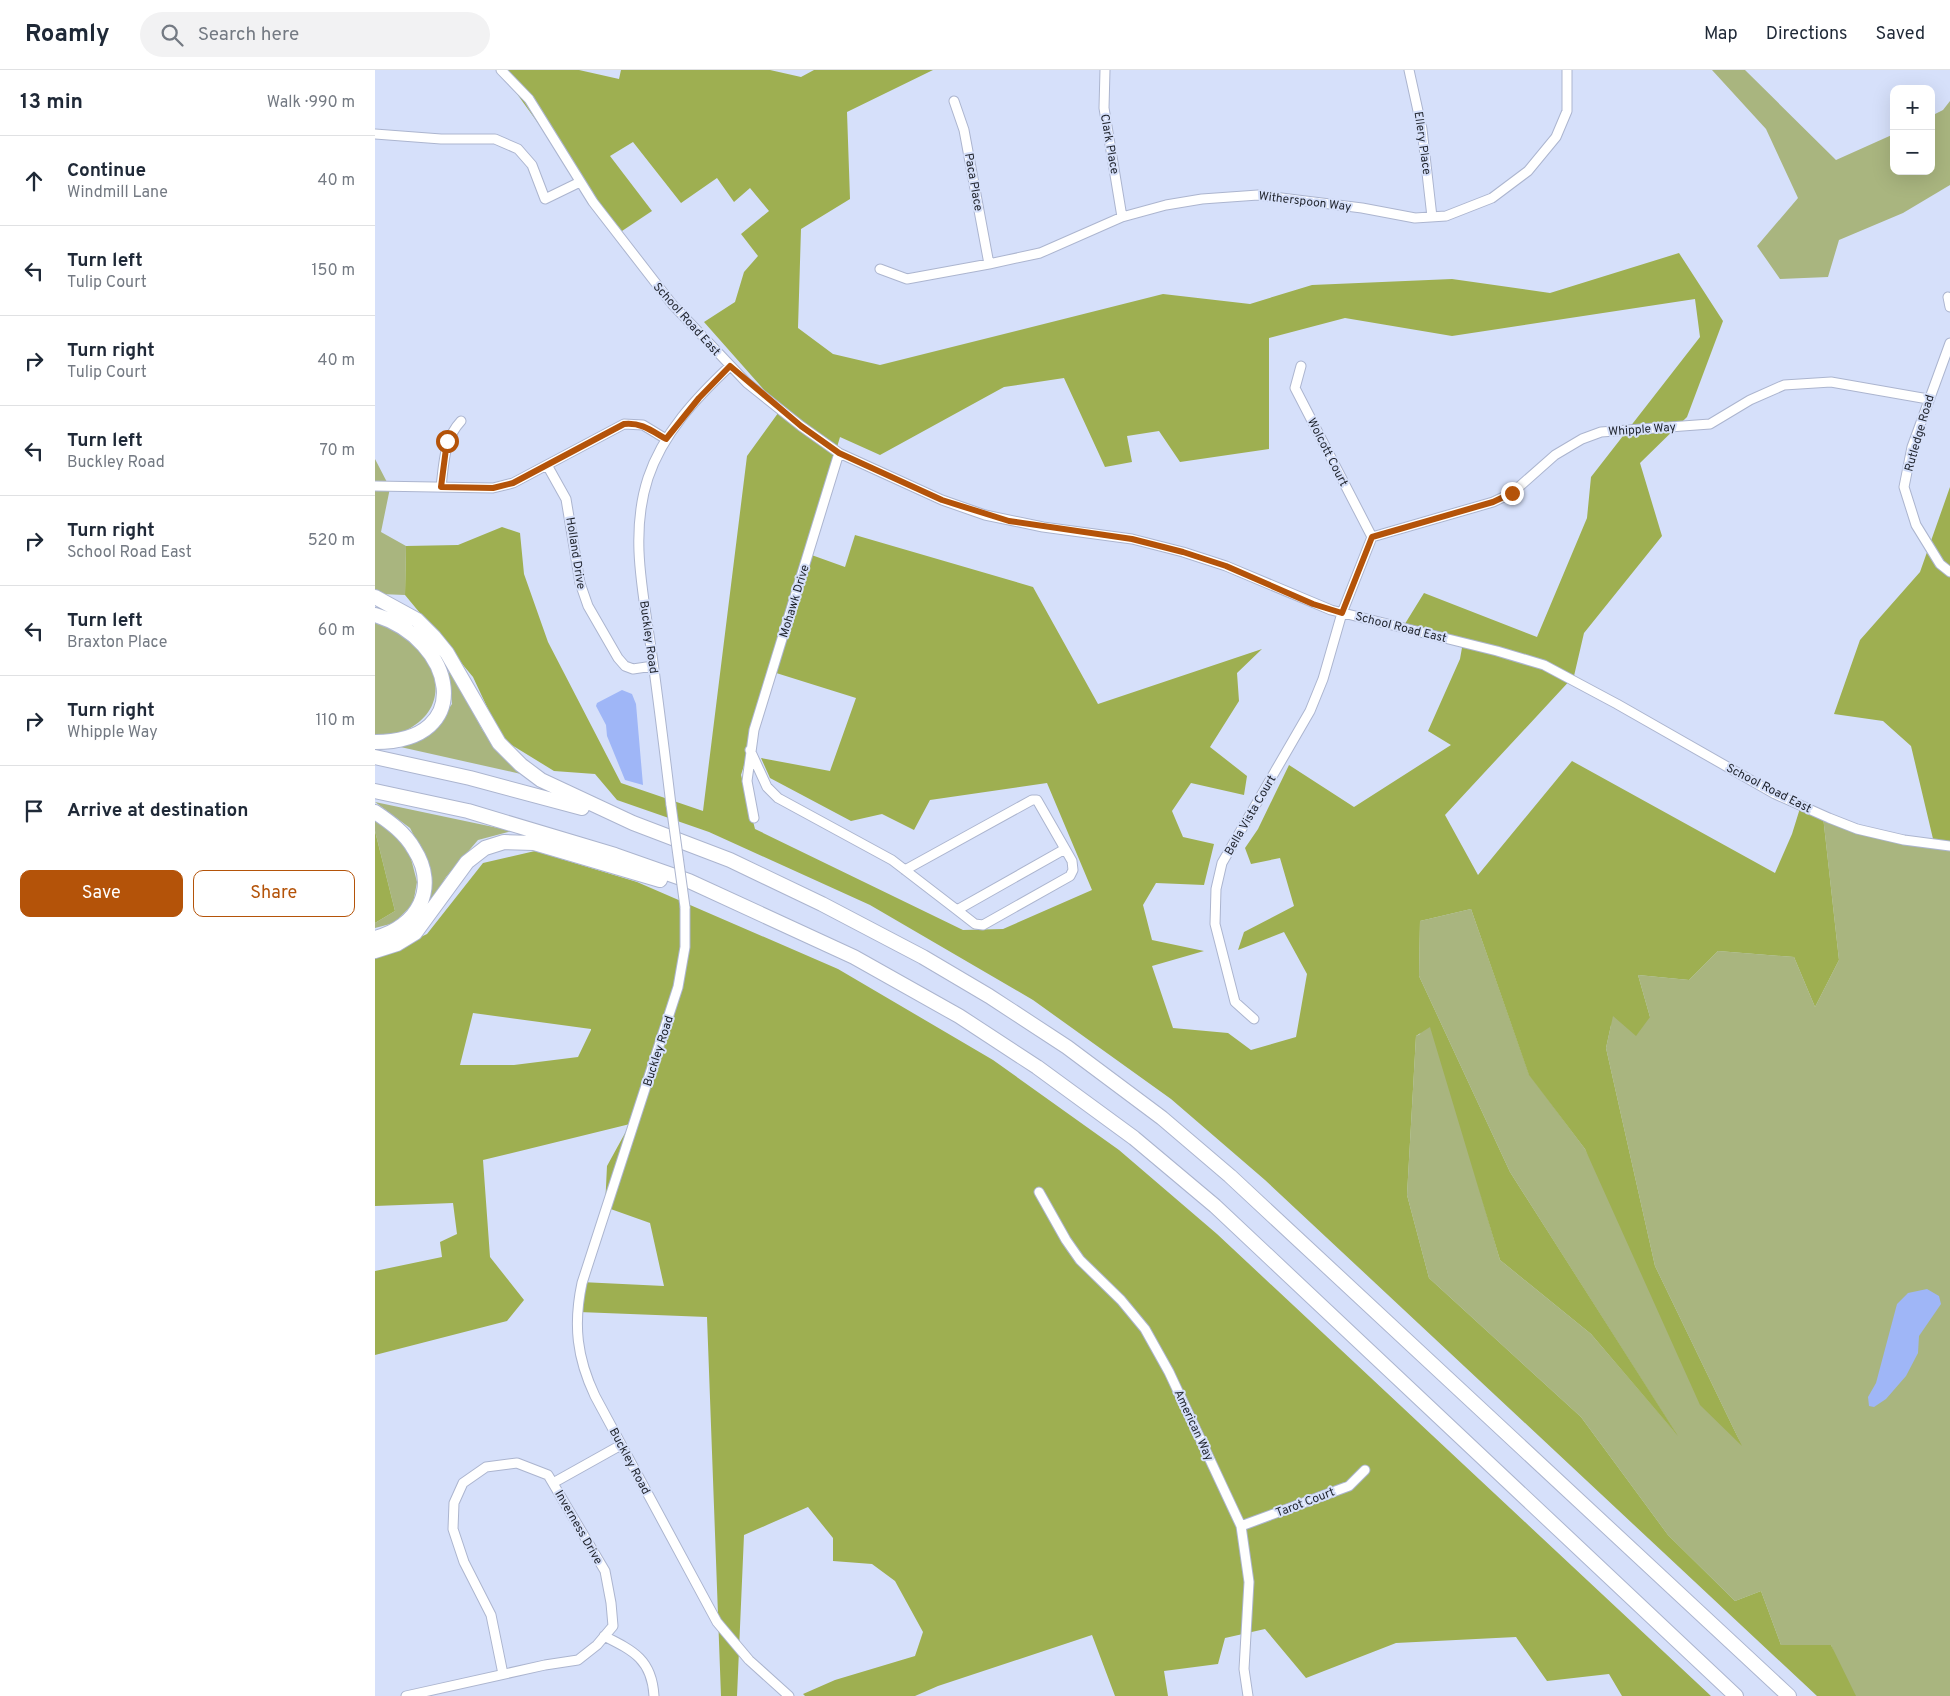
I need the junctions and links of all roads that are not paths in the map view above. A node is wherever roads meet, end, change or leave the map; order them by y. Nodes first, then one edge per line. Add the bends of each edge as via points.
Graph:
1 (502, 70) edge
2 (1105, 70) edge
3 (1409, 70) edge
4 (1567, 70) edge
5 (954, 101) dead end
6 (375, 134) edge
7 (580, 182) junction
8 (1122, 217) junction
9 (1432, 217) junction
10 (989, 264) junction
11 (880, 268) dead end
12 (1950, 343) edge
13 (730, 366) junction
14 (1301, 366) dead end
15 (1928, 399) junction
16 (461, 420) dead end
17 (666, 439) junction
18 (839, 453) junction
19 (547, 465) junction
20 (375, 486) edge
21 (441, 487) junction
22 (1372, 537) junction
23 (1950, 572) edge
24 (375, 597) edge
25 (1342, 613) junction
26 (375, 615) edge
27 (653, 666) junction
28 (375, 742) edge
29 (750, 750) junction
30 (375, 757) edge
31 (375, 791) edge
32 (375, 812) edge
33 (754, 818) dead end
34 (633, 823) junction
35 (1950, 846) edge
36 (1065, 849) junction
37 (905, 870) junction
38 (711, 893) junction
39 (957, 910) junction
40 (375, 938) edge
41 (375, 951) edge
42 (1254, 1019) dead end
43 (1039, 1192) dead end
44 (621, 1445) junction
45 (1365, 1470) dead end
46 (553, 1483) junction
47 (1241, 1526) junction
48 (605, 1636) junction
49 (503, 1674) junction
50 (407, 1696) edge
51 (654, 1696) edge
52 (789, 1696) edge
53 (1248, 1696) edge
54 (1736, 1696) edge
55 (1789, 1696) edge

1 - 7 street, School Road East via 529,99
2 - 8 street, Clark Place via 1103,108
3 - 9 street, Ellery Place via 1423,129
4 - 9 street, Witherspoon Way via 1567,111 1556,137 1528,171 1492,198 1446,216
5 - 10 street, Paca Place via 965,130
6 - 7 street via 495,139 518,149 532,165 545,199
7 - 13 street, School Road East via 656,286
8 - 9 street, Witherspoon Way via 1201,199 1258,195 1415,218
8 - 10 street, Witherspoon Way via 1040,253
10 - 11 street, Witherspoon Way via 907,280
12 - 15 street, Rutledge Road
13 - 17 street, Buckley Road
13 - 18 street, School Road East via 801,426
14 - 22 street, Wolcott Court via 1295,388
15 - 22 street, Whipple Way via 1831,382 1784,385 1750,400 1710,424 1601,432 1581,439 1555,455 1512,493 1493,502
15 - 23 street, Rutledge Road via 1912,447 1904,487 1916,525 1940,564
16 - 21 street via 447,441
17 - 19 street via 643,425 624,424
17 - 27 street, Buckley Road via 648,478 639,520 640,564
18 - 25 street, School Road East via 942,500 985,515 1043,528 1132,539 1183,552
18 - 29 street, Mohawk Drive
19 - 21 street via 504,486
19 - 27 street, Holland Drive via 566,500 580,582 588,606 625,666 633,669
20 - 21 street
22 - 25 street, Bella Vista Court
24 - 34 highway via 417,620 434,637 447,653 496,738 521,765 556,789
25 - 35 street, School Road East via 1544,665 1767,789 1829,818 1873,833 1917,843
25 - 42 street, Bella Vista Court via 1310,711 1222,863 1216,889 1215,924 1235,1002
26 - 28 highway via 405,628 430,652 441,670 444,692 437,716 425,730 403,741
27 - 44 street, Buckley Road, bridge via 685,907 685,947 654,1064 589,1256 577,1303 576,1334 582,1367
29 - 33 street, Mohawk Drive via 747,780
29 - 37 street via 767,787 778,798
30 - 34 highway via 470,778
31 - 38 highway via 534,829 689,881
32 - 40 highway via 410,842 421,862 425,883 420,905 412,918 395,931
34 - 55 highway via 730,860 899,944 1029,1021 1139,1100 1245,1189
36 - 37 street via 1035,799
36 - 39 street
36 - 39 street via 1073,866 1071,876 1066,880 983,925 975,924
37 - 39 street
38 - 41 highway via 690,891 534,843 504,842 485,848 467,862 415,933 397,944
38 - 54 highway via 855,957 917,991 1037,1066 1134,1138 1265,1252
43 - 47 street, American Way via 1080,1260 1145,1329 1169,1372
44 - 46 street, Inverness Drive
44 - 52 street, Buckley Road via 717,1622 749,1660
45 - 47 street, Tarot Court via 1349,1486
46 - 48 street, Inverness Drive via 605,1572 613,1626
46 - 49 street, Inverness Drive via 548,1475 517,1463 486,1467 463,1483 454,1503 453,1529 464,1562 491,1615
47 - 53 street, American Way via 1249,1582 1244,1670
48 - 49 street, Inverness Drive via 578,1660
48 - 51 street via 630,1648 646,1664
49 - 50 street, Inverness Drive

